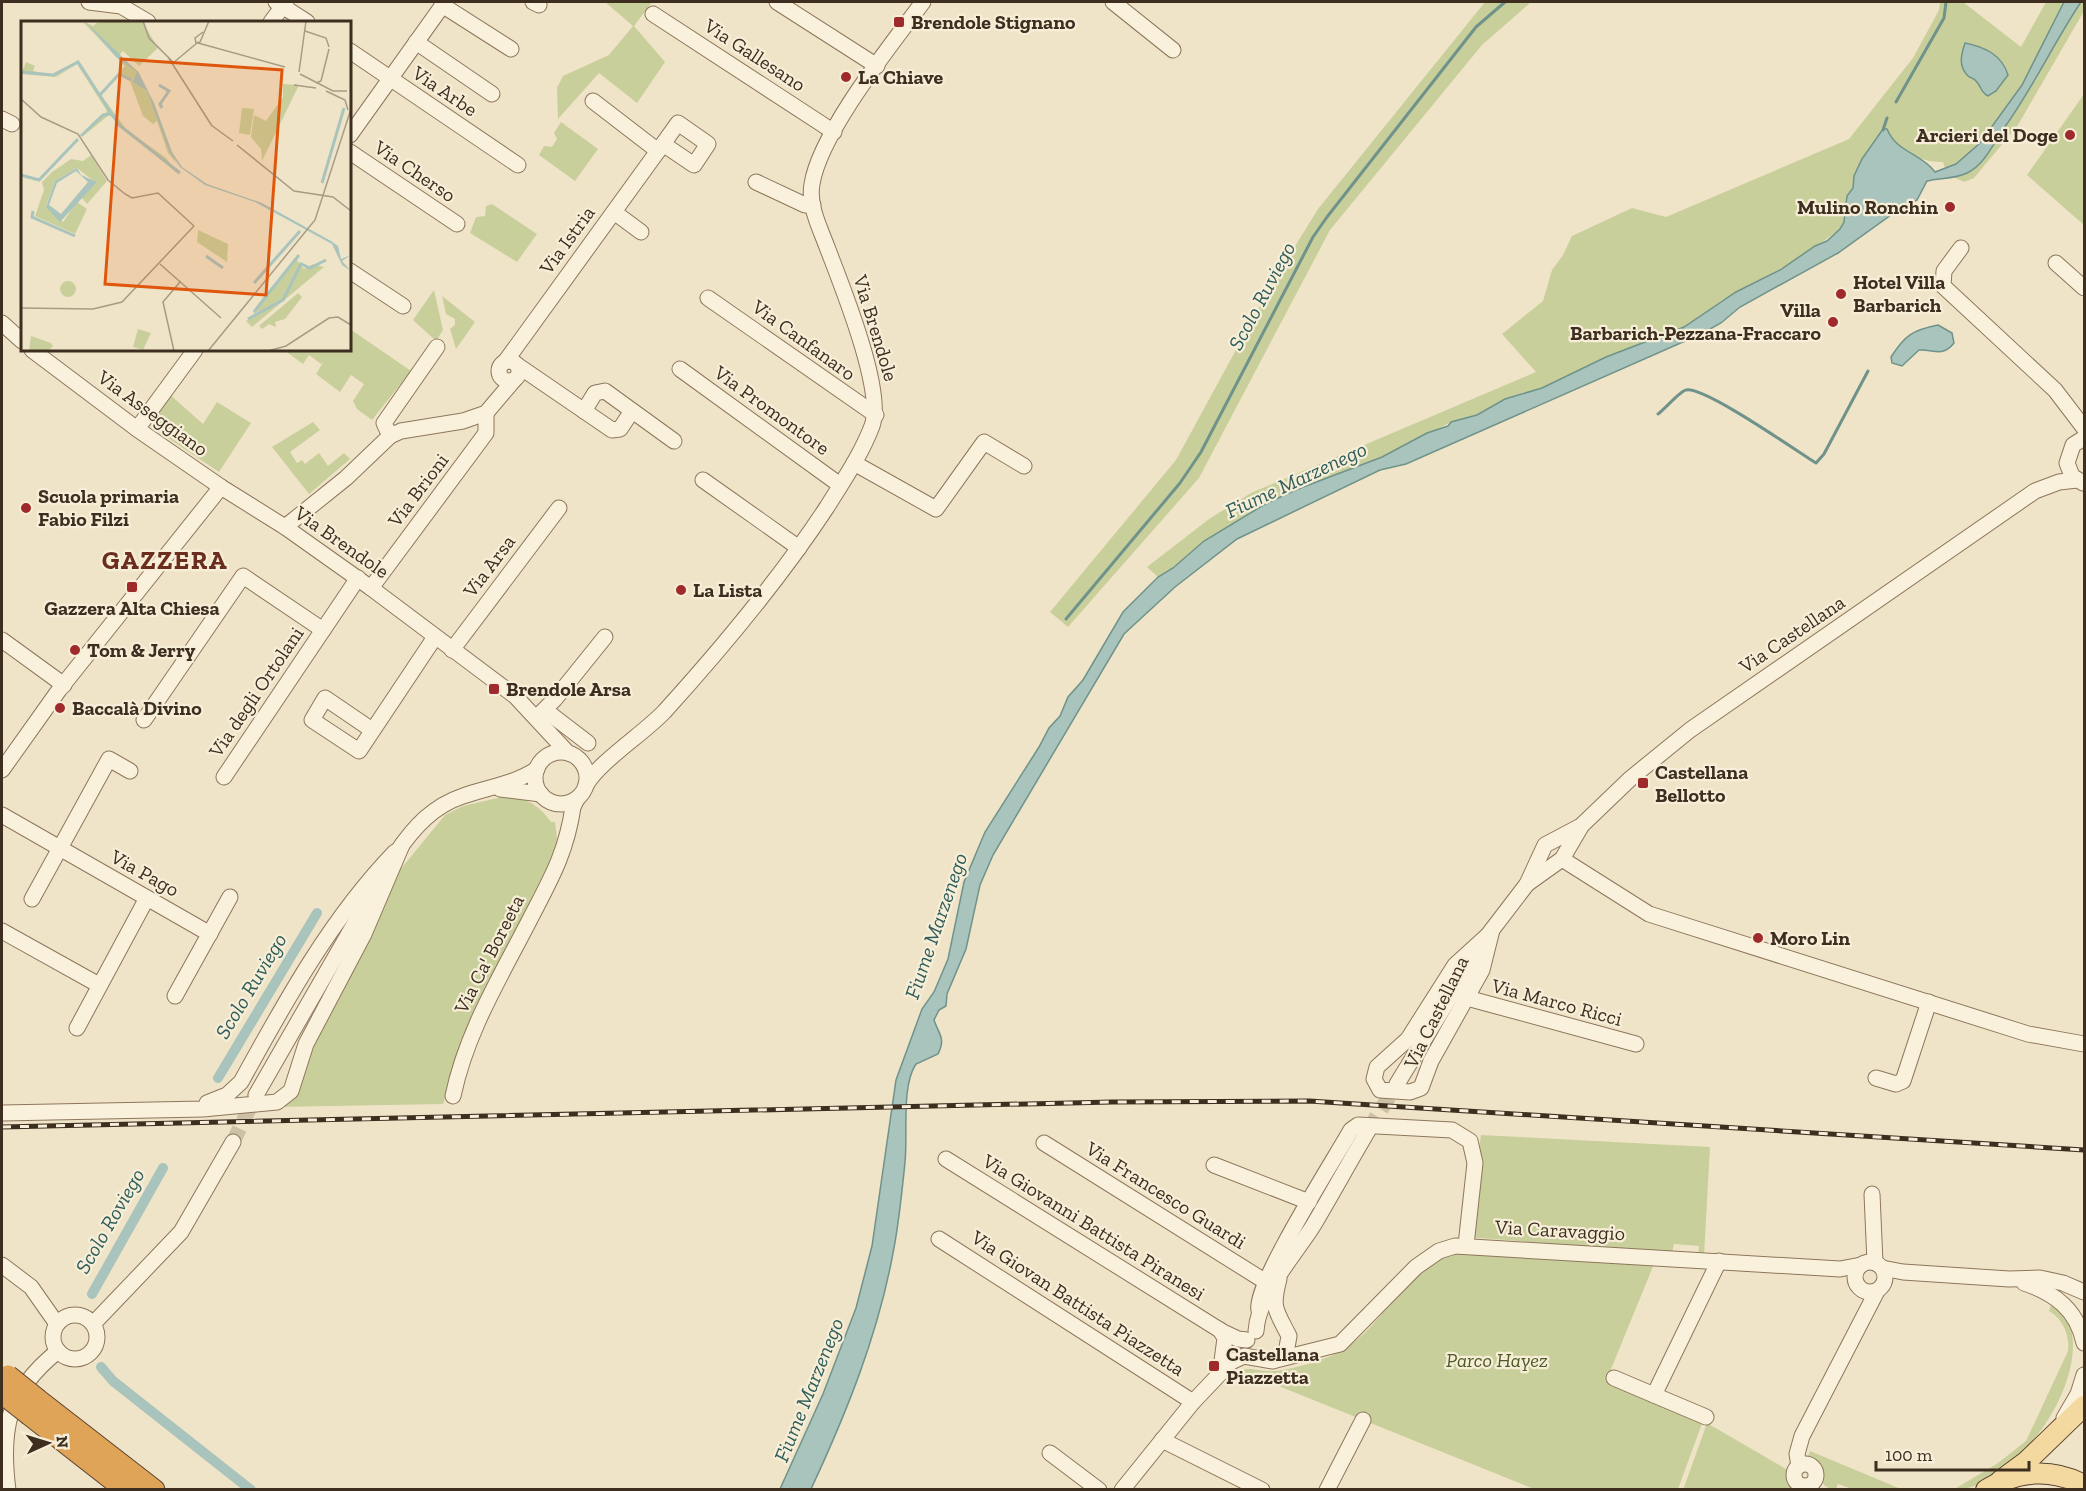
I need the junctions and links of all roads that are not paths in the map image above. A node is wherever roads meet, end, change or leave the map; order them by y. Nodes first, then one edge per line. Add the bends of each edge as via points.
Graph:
1 (89, 2) edge
2 (777, 2) edge
3 (923, 2) edge
4 (1113, 2) edge
5 (281, 3) edge
6 (444, 3) edge
7 (653, 14) dead end
8 (146, 21) edge
9 (272, 21) edge
10 (306, 21) edge
11 (416, 42) junction
12 (511, 50) dead end
13 (1173, 50) dead end
14 (351, 52) edge
15 (877, 66) junction
16 (390, 79) junction
17 (492, 94) dead end
18 (593, 101) dead end
19 (834, 132) junction
20 (351, 134) edge
21 (351, 153) edge
22 (518, 165) dead end
23 (756, 182) dead end
24 (813, 204) junction
25 (614, 212) junction
26 (458, 224) dead end
27 (641, 232) dead end
28 (1961, 248) dead end
29 (2056, 263) dead end
30 (351, 272) edge
31 (2085, 288) edge
32 (708, 297) dead end
33 (403, 306) dead end
34 (2, 323) edge
35 (21, 340) edge
36 (438, 347) dead end
37 (38, 351) edge
38 (194, 351) edge
39 (512, 369) junction
40 (680, 369) dead end
41 (584, 411) junction
42 (632, 411) junction
43 (486, 413) junction
44 (876, 415) junction
45 (2079, 422) edge
46 (137, 429) junction
47 (390, 436) junction
48 (674, 441) dead end
49 (2075, 446) edge
50 (854, 463) junction
51 (1024, 466) dead end
52 (703, 480) dead end
53 (2081, 482) edge
54 (840, 485) junction
55 (221, 487) junction
56 (2035, 491) junction
57 (559, 508) dead end
58 (285, 527) junction
59 (798, 548) junction
60 (358, 578) junction
61 (371, 588) junction
62 (323, 630) junction
63 (435, 637) junction
64 (605, 637) dead end
65 (2, 640) edge
66 (452, 650) junction
67 (64, 685) junction
68 (540, 716) junction
69 (144, 720) dead end
70 (372, 730) dead end
71 (588, 743) dead end
72 (621, 751) junction
73 (573, 756) junction
74 (541, 764) junction
75 (2, 770) edge
76 (130, 771) dead end
77 (224, 777) dead end
78 (586, 785) junction
79 (494, 789) junction
80 (546, 798) junction
81 (577, 799) junction
82 (2, 815) edge
83 (1582, 825) junction
84 (567, 833) junction
85 (402, 845) junction
86 (1547, 846) junction
87 (59, 850) junction
88 (1561, 857) junction
89 (1527, 884) junction
90 (230, 897) dead end
91 (147, 898) junction
92 (32, 899) dead end
93 (2, 932) edge
94 (1490, 932) junction
95 (210, 934) junction
96 (99, 985) junction
97 (175, 996) dead end
98 (1467, 998) junction
99 (1929, 1002) junction
100 (77, 1028) dead end
101 (1636, 1044) dead end
102 (2085, 1044) edge
103 (1876, 1078) dead end
104 (1397, 1084) tunnel mouth
105 (256, 1095) tunnel mouth
106 (453, 1096) dead end
107 (193, 1108) junction
108 (2, 1113) edge
109 (1369, 1129) tunnel mouth
110 (233, 1142) tunnel mouth
111 (1044, 1143) dead end
112 (946, 1159) dead end
113 (1214, 1165) dead end
114 (1872, 1194) dead end
115 (1309, 1203) junction
116 (939, 1239) dead end
117 (1466, 1245) junction
118 (1719, 1261) junction
119 (2, 1265) edge
120 (1872, 1274) junction
121 (2009, 1279) junction
122 (1273, 1281) junction
123 (2085, 1292) edge
124 (57, 1324) junction
125 (93, 1324) junction
126 (1284, 1329) junction
127 (1220, 1330) junction
128 (1252, 1335) junction
129 (2084, 1337) edge
130 (1316, 1350) junction
131 (57, 1352) junction
132 (1270, 1359) junction
133 (1222, 1361) junction
134 (2085, 1375) edge
135 (1614, 1378) dead end
136 (4, 1380) edge
137 (1212, 1380) junction
138 (1654, 1395) junction
139 (1193, 1402) junction
140 (2085, 1406) edge
141 (34, 1407) junction
142 (1706, 1417) dead end
143 (1362, 1420) dead end
144 (1162, 1440) junction
145 (2044, 1445) junction
146 (1050, 1453) dead end
147 (1993, 1485) edge
148 (2085, 1485) edge
149 (1814, 1487) edge
150 (8, 1489) edge
151 (126, 1490) edge
152 (153, 1490) edge
153 (1099, 1490) edge
154 (1122, 1490) edge
155 (1262, 1490) edge
156 (1327, 1490) edge

1 - 8 street via 121,6
2 - 15 street
3 - 15 street, Via Brendole
4 - 13 street
5 - 9 street
5 - 10 street
6 - 11 street
6 - 12 street
7 - 19 street, Via Gallesano
11 - 16 street
11 - 17 street
14 - 16 street, Via Arbe
15 - 19 street, Via Brendole
16 - 20 street
16 - 22 street, Via Arbe
18 - 25 street, Via Istria via 660,148
19 - 24 street, Via Brendole via 814,174
21 - 26 street, Via Cherso
23 - 24 street via 805,205
24 - 44 street, Via Brendole via 869,373
25 - 27 street
25 - 39 street, Via Istria
28 - 45 street via 1944,271 1943,285 2055,390
29 - 31 street
30 - 33 street
32 - 44 street, Via Canfanaro
34 - 35 street
36 - 47 street via 384,423
37 - 46 street, Via Asseggiano
38 - 46 street
39 - 41 street
39 - 43 street, Via Istria
40 - 54 street, Via Promontore
41 - 42 street via 614,431 620,429
41 - 42 street via 595,393 602,390
42 - 48 street
43 - 47 street
43 - 61 street, Via Brioni via 486,433
44 - 50 street
45 - 49 street
46 - 55 street, Via Asseggiano
47 - 58 street
49 - 53 street via 2068,470
49 - 56 street, Via Castellana
50 - 51 street via 936,509 984,442
50 - 54 street
52 - 59 street
53 - 56 street, Via Castellana via 2059,482
54 - 59 street
55 - 58 street, Via Brendole
55 - 67 street
56 - 83 street, Via Castellana via 1708,716 1631,778
57 - 66 street, Via Arsa
58 - 60 street, Via Brendole
59 - 72 street via 698,673 662,714
60 - 61 street, Via Brendole
60 - 62 street, Via degli Ortolani
61 - 63 street, Via Brendole
62 - 69 street, Via degli Ortolani via 243,576
62 - 77 street, Via degli Ortolani
63 - 66 street, Via Brendole
63 - 70 street
64 - 68 street
65 - 67 street
66 - 68 street, Via Brendole
67 - 75 street
68 - 71 street
68 - 73 street, Via Brendole
68 - 74 street via 545,742
72 - 73 street via 595,759
72 - 78 street
73 - 74 street via 552,754
73 - 78 street via 586,771
74 - 79 street
74 - 80 street via 536,779
76 - 87 street via 109,759
78 - 81 street
79 - 80 street
79 - 85 street via 437,808
80 - 81 street via 560,804
80 - 84 street
81 - 84 street, Via Ca' Boreeta
82 - 87 street, Via Pago
83 - 86 street, Via Castellana
83 - 88 street, Via Castellana
84 - 106 street, Via Ca' Boreeta via 561,862 477,1019
85 - 105 street
85 - 107 street via 377,871 330,934 241,1082 227,1095
85 - 107 street via 364,934 306,1044 291,1091 277,1102
86 - 88 street via 1546,859
86 - 89 street, Via Castellana
87 - 91 street, Via Pago
87 - 92 street
88 - 89 street, Via Castellana
88 - 99 street via 1650,914
89 - 94 street, Via Castellana
90 - 95 street
91 - 95 street, Via Pago
91 - 96 street
93 - 96 street
94 - 98 street, Via Castellana via 1482,970
94 - 98 street, Via Castellana via 1455,965 1408,1039 1377,1067 1377,1087 1383,1091 1421,1089 1431,1061
94 - 104 street, Via Castellana
95 - 97 street
96 - 100 street
98 - 101 street, Via Marco Ricci
99 - 102 street via 2028,1034
99 - 103 street via 1903,1081 1896,1084
107 - 108 street
109 - 122 street
110 - 125 street via 175,1240
111 - 122 street, Via Francesco Guardi
112 - 127 street, Via Giovanni Battista Piranesi
113 - 115 street
114 - 120 street
115 - 117 street via 1358,1125 1452,1130 1470,1141 1475,1155
115 - 122 street
116 - 139 street, Via Giovan Battista Piazzetta
117 - 118 street, Via Caravaggio
117 - 130 street, Via Caravaggio via 1432,1254 1346,1340 1335,1347
118 - 120 street, Via Caravaggio
118 - 138 street
119 - 124 street via 31,1287
120 - 121 street, Via Caravaggio via 1900,1272
120 - 149 street via 1797,1454 1796,1482
121 - 123 street, Via Caravaggio via 2052,1280
121 - 129 street, Via Caravaggio via 2051,1293 2067,1308
122 - 126 street via 1275,1306
122 - 128 street via 1258,1305
124 - 125 street via 64,1317 77,1315
124 - 131 street via 52,1338
125 - 131 street via 98,1339 91,1354 72,1360
126 - 128 street via 1268,1324
126 - 130 street
126 - 132 street via 1290,1341 1288,1349
127 - 128 street, Via Giovanni Battista Piranesi via 1238,1340
127 - 133 street via 1225,1338
128 - 132 street via 1253,1348
128 - 133 street
130 - 132 street, Via Caravaggio
131 - 150 street via 37,1371 8,1410 3,1432
132 - 137 street via 1240,1357
133 - 137 street
134 - 145 street via 2071,1407
135 - 138 street
136 - 141 highway, bridge
137 - 139 street
138 - 142 street
139 - 144 street
140 - 145 main road
141 - 151 highway
141 - 152 highway
143 - 156 street
144 - 154 street
144 - 155 street
145 - 147 main road
146 - 153 street
147 - 148 main road via 2033,1473 2050,1473

